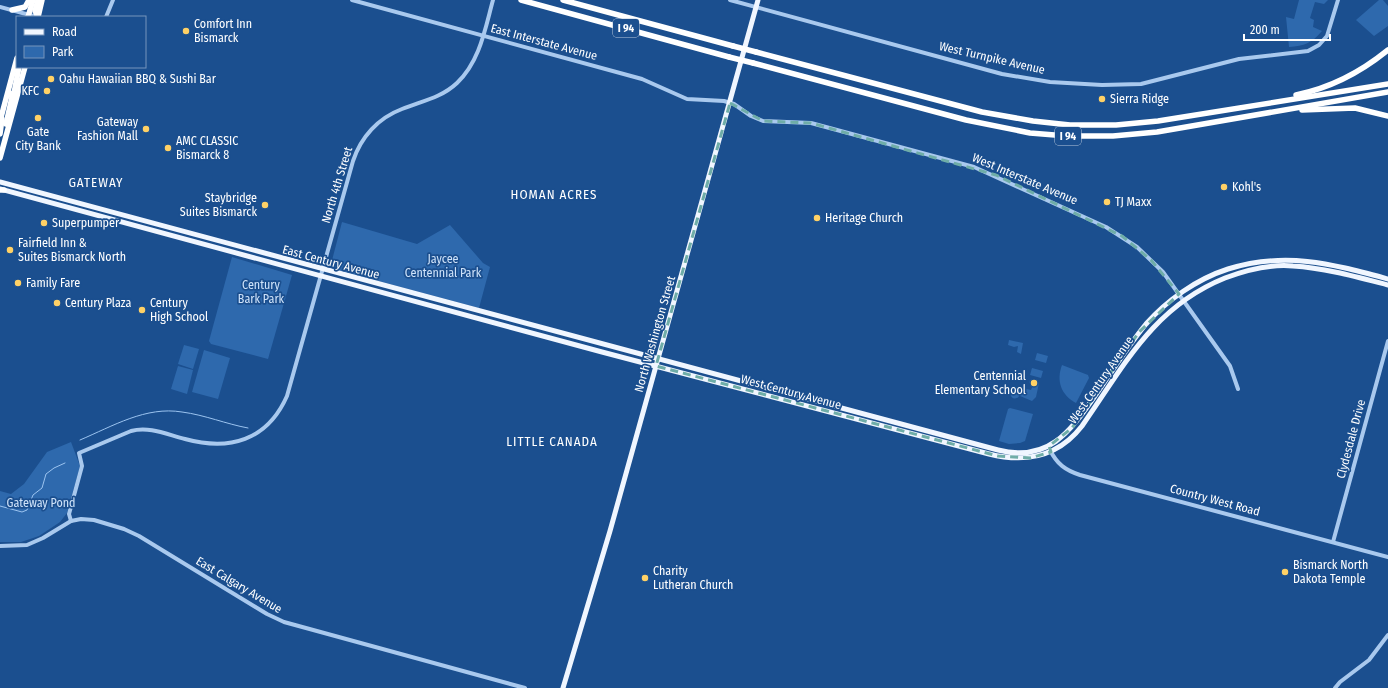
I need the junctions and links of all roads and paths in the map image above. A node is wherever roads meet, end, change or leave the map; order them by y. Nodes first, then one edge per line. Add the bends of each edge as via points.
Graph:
1 (29, 0) edge
2 (33, 0) edge
3 (113, 0) edge
4 (352, 0) edge
5 (493, 0) edge
6 (521, 0) edge
7 (563, 0) edge
8 (730, 0) edge
9 (1338, 0) edge
10 (41, 1) edge
11 (757, 3) edge
12 (0, 6) edge
13 (12, 10) junction
14 (29, 16) edge
15 (38, 16) edge
16 (106, 16) edge
17 (483, 36) junction
18 (1388, 50) edge
19 (16, 62) edge
20 (20, 68) edge
21 (20, 68) edge
22 (25, 68) edge
23 (1388, 84) edge
24 (20, 85) junction
25 (1388, 92) edge
26 (730, 103) junction
27 (2, 113) junction
28 (1272, 113) junction
29 (1388, 116) edge
30 (1180, 118) junction
31 (0, 121) edge
32 (0, 134) edge
33 (2, 150) junction
34 (0, 158) edge
35 (0, 182) edge
36 (1, 190) edge
37 (51, 196) junction
38 (323, 270) junction
39 (321, 276) junction
40 (1388, 279) edge
41 (1388, 285) edge
42 (1179, 294) junction
43 (1183, 300) junction
44 (1388, 341) edge
45 (658, 360) junction
46 (656, 366) junction
47 (1238, 389) dead end
48 (1049, 446) junction
49 (1051, 452) junction
50 (71, 521) junction
51 (1333, 542) junction
52 (0, 546) edge
53 (1388, 557) edge
54 (1388, 635) edge
55 (571, 667) junction
56 (525, 688) edge
57 (563, 688) edge
58 (567, 688) edge
59 (1335, 688) edge

1 - 13 highway via 25,7
2 - 14 highway
3 - 16 street
4 - 17 street, East Interstate Avenue
5 - 17 street, North 4th Street
6 - 28 highway, I 94, bridge via 1007,129 1085,137 1141,134
7 - 30 highway, I 94, bridge via 961,107 1018,119 1091,125
8 - 11 street, West Turnpike Avenue
9 - 11 street, West Turnpike Avenue via 1328,34 1319,45 1308,51 1239,59 1141,84 1102,85 1050,82 1002,74
10 - 15 highway
11 - 26 main road, North Washington Street
12 - 13 street
13 - 14 street
17 - 26 street, East Interstate Avenue via 642,79 687,99
17 - 38 street, North 4th Street via 472,64 453,86 434,99 389,115 362,140 353,161
18 - 30 highway via 1356,73 1322,88
19 - 27 highway
20 - 24 highway
21 - 33 highway via 12,94
22 - 24 highway
23 - 30 highway, I 94
24 - 33 highway
25 - 28 highway, I 94
26 - 42 street, West Interstate Avenue via 763,121 812,123 965,164 996,176 1117,233 1151,260
26 - 45 main road, North Washington Street
27 - 31 highway
27 - 32 highway
28 - 29 highway via 1356,108
33 - 34 highway
35 - 37 main road, East Century Avenue
35 - 37 main road via 32,194
36 - 39 main road, East Century Avenue
37 - 38 main road, East Century Avenue
38 - 39 street, North 4th Street
38 - 45 main road, East Century Avenue
39 - 46 main road, East Century Avenue
39 - 50 street, North 4th Street via 287,396 276,415 265,427 247,438 228,444 208,444 148,430 136,430 79,453 82,466 69,514
40 - 42 main road, West Century Avenue via 1331,264 1306,260 1276,260 1227,269
41 - 43 main road, West Century Avenue via 1332,271 1276,266 1250,270 1229,277 1210,284
42 - 43 street, West Interstate Avenue
42 - 48 main road, West Century Avenue via 1139,332 1072,428 1060,440
43 - 47 street, West Interstate Avenue via 1230,366
43 - 49 main road, West Century Avenue via 1162,316 1144,337 1076,433
44 - 51 street, Clydesdale Drive
45 - 46 main road, North Washington Street
45 - 48 main road, West Century Avenue via 1002,451 1022,452
46 - 49 main road, West Century Avenue via 998,456 1024,459
46 - 55 main road, North Washington Street
48 - 49 street, Country West Road
49 - 51 street, Country West Road via 1062,467 1080,475
50 - 52 street, East Calgary Avenue via 30,544
50 - 56 street, East Calgary Avenue via 94,520 134,533 284,622
51 - 53 street, Country West Road
54 - 59 street via 1369,660
55 - 57 main road, North Washington Street
55 - 58 main road, North Washington Street

